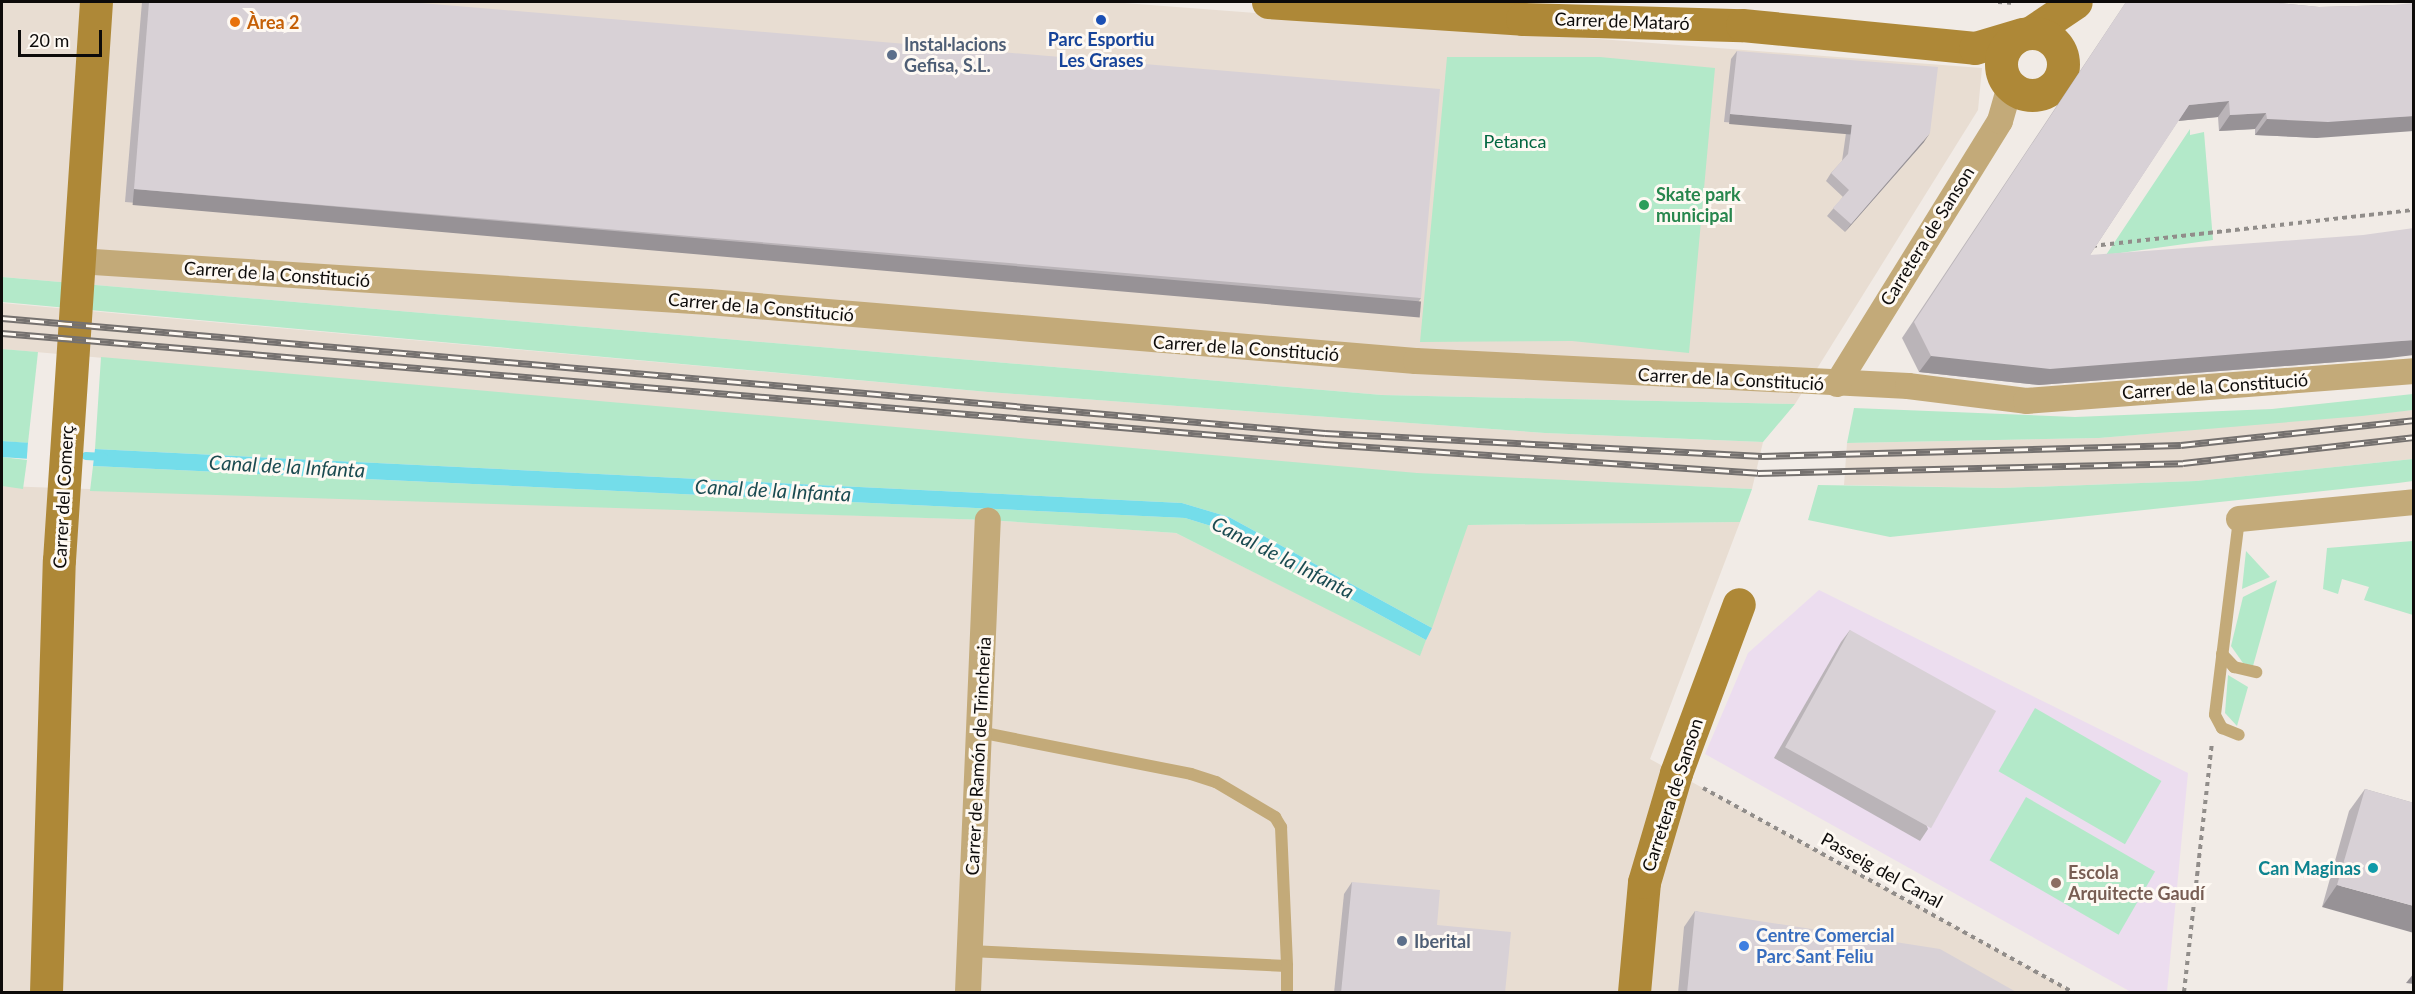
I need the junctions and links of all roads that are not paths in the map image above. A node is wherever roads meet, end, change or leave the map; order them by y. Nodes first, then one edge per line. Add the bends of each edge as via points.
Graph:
1 (96, 2) edge
2 (1268, 2) edge
3 (2074, 5) edge
4 (2026, 34) junction
5 (1975, 48) junction
6 (2062, 55) junction
7 (2006, 81) junction
8 (78, 261) junction
9 (2414, 371) edge
10 (1837, 384) junction
11 (2414, 502) edge
12 (2239, 519) joint
13 (988, 520) dead end
14 (1739, 604) dead end
15 (2222, 654) junction
16 (2256, 672) dead end
17 (979, 732) junction
18 (2239, 735) dead end
19 (970, 951) junction
20 (1287, 966) junction
21 (46, 993) edge
22 (968, 993) edge
23 (1287, 993) edge
24 (1634, 993) edge

1 - 8 street, Carrer del Comerç
2 - 5 street, Carrer de Mataró via 1522,19 1742,25
3 - 4 street
3 - 6 street
4 - 5 street, Carrer de Mataró
4 - 6 street via 2046,36
4 - 7 street via 2003,51
5 - 7 street
6 - 7 street via 2062,71 2048,90 2032,95
7 - 10 street, Carretera de Sanson via 2000,121
8 - 10 street, Carrer de la Constitució via 709,302 1416,361
8 - 21 street, Carrer del Comerç via 59,560
9 - 10 street, Carrer de la Constitució via 2026,401
11 - 12 street
12 - 15 lane
13 - 17 street, Carrer de Ramón de Trincheria
14 - 24 street, Carretera de Sanson via 1676,773 1644,882
15 - 16 lane via 2234,667
15 - 18 lane via 2215,715 2222,728
17 - 19 street, Carrer de Ramón de Trincheria
17 - 20 lane via 1191,774 1216,782 1275,817 1281,826
19 - 20 lane
19 - 22 street, Carrer de Ramón de Trincheria
20 - 23 lane

